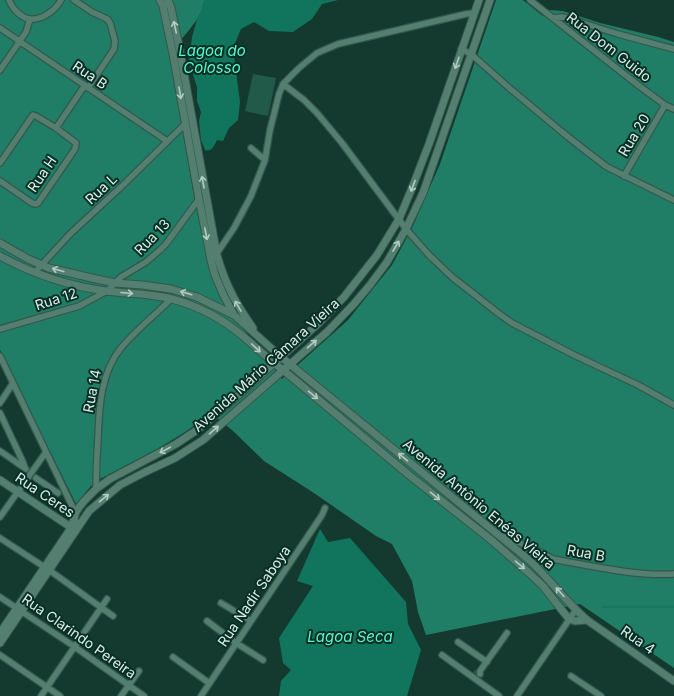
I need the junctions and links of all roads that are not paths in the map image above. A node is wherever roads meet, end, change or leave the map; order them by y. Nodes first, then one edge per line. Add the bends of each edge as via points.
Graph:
1 (9, 0) edge
2 (61, 0) edge
3 (74, 0) edge
4 (160, 0) edge
5 (168, 0) edge
6 (479, 0) edge
7 (490, 0) edge
8 (530, 0) edge
9 (474, 13) junction
10 (553, 18) junction
11 (30, 19) junction
12 (0, 28) edge
13 (19, 41) junction
14 (461, 49) junction
15 (674, 49) edge
16 (472, 54) junction
17 (0, 70) edge
18 (284, 84) junction
19 (86, 86) junction
20 (665, 105) junction
21 (674, 109) edge
22 (185, 124) junction
23 (56, 128) junction
24 (167, 141) junction
25 (251, 148) dead end
26 (265, 160) junction
27 (0, 163) edge
28 (624, 176) junction
29 (0, 181) edge
30 (199, 199) junction
31 (674, 200) edge
32 (399, 219) junction
33 (406, 229) junction
34 (0, 243) edge
35 (0, 256) edge
36 (214, 257) junction
37 (41, 265) junction
38 (35, 272) junction
39 (115, 283) junction
40 (107, 291) junction
41 (171, 299) junction
42 (234, 315) junction
43 (0, 329) edge
44 (260, 338) junction
45 (0, 356) edge
46 (281, 357) junction
47 (291, 363) junction
48 (273, 364) junction
49 (283, 370) junction
50 (13, 383) junction
51 (0, 403) edge
52 (674, 405) edge
53 (0, 413) edge
54 (0, 451) edge
55 (46, 452) junction
56 (25, 468) junction
57 (33, 476) junction
58 (0, 480) edge
59 (96, 489) junction
60 (18, 492) junction
61 (58, 493) dead end
62 (324, 508) dead end
63 (0, 517) edge
64 (74, 518) junction
65 (75, 529) junction
66 (498, 535) junction
67 (0, 538) edge
68 (47, 569) junction
69 (674, 574) edge
70 (0, 597) edge
71 (107, 599) dead end
72 (221, 603) dead end
73 (102, 607) junction
74 (19, 609) junction
75 (575, 611) junction
76 (113, 616) dead end
77 (569, 619) junction
78 (587, 620) junction
79 (207, 621) dead end
80 (251, 621) junction
81 (0, 633) edge
82 (507, 633) dead end
83 (458, 642) dead end
84 (0, 643) edge
85 (236, 643) junction
86 (75, 647) junction
87 (0, 655) edge
88 (442, 655) dead end
89 (173, 657) dead end
90 (263, 660) dead end
91 (487, 662) junction
92 (139, 671) dead end
93 (477, 675) junction
94 (571, 676) dead end
95 (674, 681) edge
96 (209, 683) junction
97 (129, 685) junction
98 (47, 687) junction
99 (41, 696) edge
100 (60, 696) edge
101 (121, 696) edge
102 (144, 696) edge
103 (201, 696) edge
104 (498, 696) edge
105 (517, 696) edge
106 (601, 696) edge

1 - 11 street via 16,11
2 - 11 street via 51,12
3 - 19 street via 107,19 115,41 114,49
4 -> 22 street via 173,54
36 -> 5 street via 179,46
6 - 9 street, Avenida Mário Câmara Vieira
7 - 16 street, Avenida Mário Câmara Vieira
8 - 10 street, Rua Dom Guido
9 - 14 street, Avenida Mário Câmara Vieira
9 - 18 street via 338,44 317,53
10 - 15 street via 567,18
10 - 20 street, Rua Dom Guido
11 - 13 street via 26,32
12 - 13 street, Rua B
13 - 17 street
13 - 19 street, Rua B
14 - 16 street
14 -> 32 street, Avenida Mário Câmara Vieira via 429,144
16 - 28 street via 586,151
16 - 33 street, Avenida Mário Câmara Vieira via 423,193
18 - 26 street via 270,130
18 - 32 street via 317,113
19 - 23 street
19 - 24 street, Rua B
20 - 21 street, Rua Dom Guido
20 - 28 street, Rua 20
22 - 24 street, Rua L
22 - 30 street
23 - 27 street, Rua H via 33,115
23 - 29 street, Rua H via 76,142 76,145 38,203 32,203
24 - 37 street, Rua L
25 - 26 street
26 - 36 street via 251,196 234,228
28 - 31 street
30 -> 36 street
30 - 39 street, Rua 13 via 160,250
32 - 33 street
32 - 46 street, Avenida Mário Câmara Vieira via 377,255 344,297
47 -> 33 street, Avenida Mário Câmara Vieira via 353,305 387,262
33 - 52 street via 452,277 512,323
34 - 37 street, Avenida Antônio Enéas Vieira
35 - 38 street, Avenida Antônio Enéas Vieira
36 - 42 street via 215,274
44 -> 36 street via 239,309
37 - 38 street, Rua L
39 -> 37 street, Avenida Antônio Enéas Vieira
38 - 40 street, Avenida Antônio Enéas Vieira via 81,287
39 - 40 street, Rua 12
42 -> 39 street, Avenida Antônio Enéas Vieira via 178,290
40 -> 41 street, Avenida Antônio Enéas Vieira
40 - 43 street, Rua 12 via 74,308
41 -> 48 street, Avenida Antônio Enéas Vieira via 225,322
41 - 59 street, Rua 14 via 121,348 110,366 100,403
42 - 44 street, Avenida Antônio Enéas Vieira
44 - 46 street, Avenida Antônio Enéas Vieira
45 - 50 street
46 - 47 street, Avenida Antônio Enéas Vieira
46 - 48 street, Avenida Mário Câmara Vieira
47 - 49 street, Avenida Mário Câmara Vieira
66 -> 47 street, Avenida Antônio Enéas Vieira
48 - 49 street, Avenida Antônio Enéas Vieira
48 -> 59 street, Avenida Mário Câmara Vieira via 197,430
65 -> 49 street, Avenida Mário Câmara Vieira via 89,511 120,485 175,458 203,440
49 -> 77 street, Avenida Antônio Enéas Vieira via 526,569
50 - 51 street
50 - 55 street
53 - 56 street
54 - 56 street
55 - 57 street
55 - 64 street via 74,510
56 - 57 street
57 - 60 street
57 - 61 street
58 - 60 street, Rua Ceres
59 - 64 street, Avenida Mário Câmara Vieira via 80,506
60 - 63 street
60 - 65 street, Rua Ceres
62 - 80 street, Rua Nadir Saboya via 322,515
64 - 65 street, Avenida Mário Câmara Vieira
65 - 68 street, Avenida Mário Câmara Vieira
66 - 69 street, Rua B via 553,559 632,573
75 -> 66 street, Avenida Antônio Enéas Vieira via 538,569
67 - 68 street
68 - 73 street
68 - 74 street, Avenida Mário Câmara Vieira
70 - 74 street, Rua Clarindo Pereira
71 - 73 street
72 - 80 street
73 - 76 street
73 - 86 street
74 - 81 street
74 - 84 street
74 - 86 street, Rua Clarindo Pereira
75 - 77 street
75 - 78 street, Avenida Antônio Enéas Vieira
77 - 78 street
77 - 105 street
78 - 95 street, Rua 4
79 - 85 street
80 - 85 street, Rua Nadir Saboya
82 - 91 street
83 - 91 street
85 - 90 street
85 - 96 street, Rua Nadir Saboya
86 - 97 street, Rua Clarindo Pereira
86 - 98 street
87 - 98 street
88 - 93 street
89 - 96 street
91 - 93 street
92 - 97 street
93 - 104 street
94 - 106 street
96 - 103 street, Rua Nadir Saboya
97 - 101 street
97 - 102 street, Rua Clarindo Pereira
98 - 99 street
98 - 100 street

